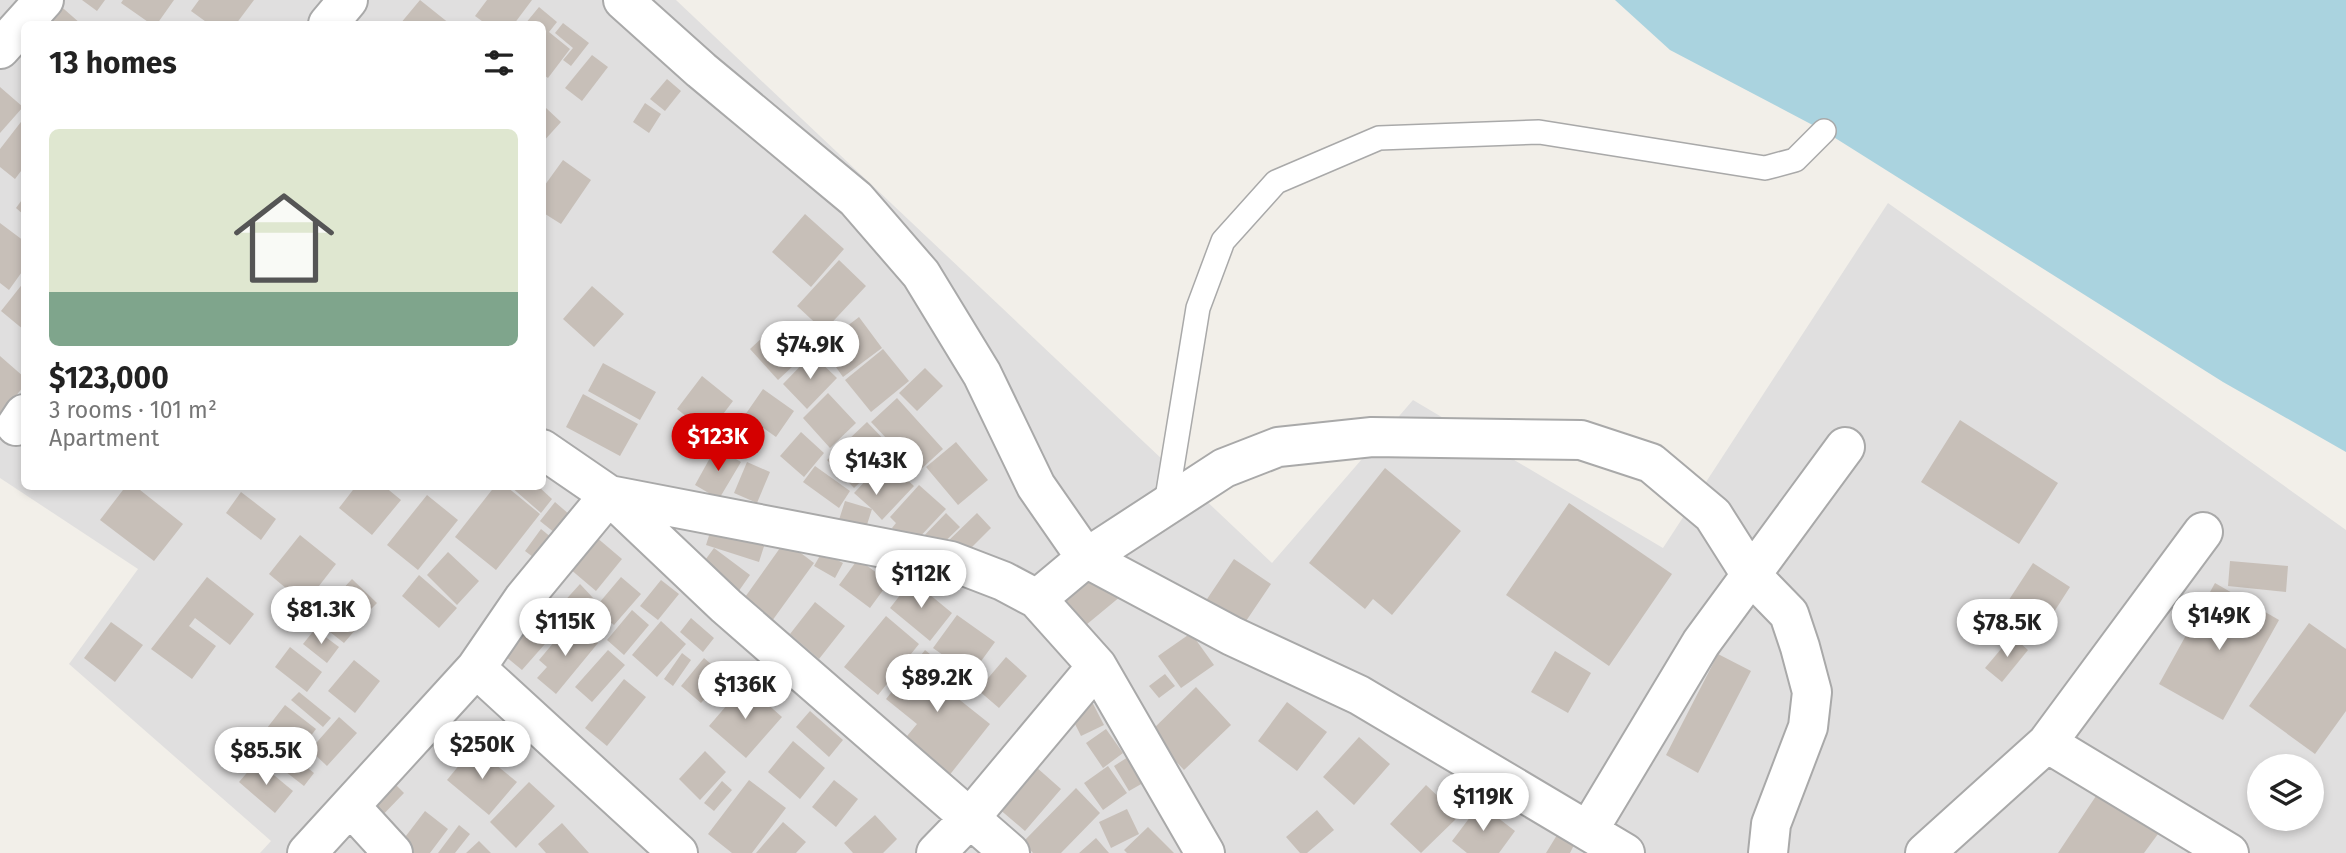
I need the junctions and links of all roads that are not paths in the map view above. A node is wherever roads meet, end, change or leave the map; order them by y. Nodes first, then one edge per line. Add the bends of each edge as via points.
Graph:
1 (44, 0) edge
2 (348, 0) edge
3 (623, 0) edge
4 (26, 21) edge
5 (330, 21) edge
6 (21, 26) edge
7 (0, 50) edge
8 (21, 69) edge
9 (1825, 131) dead end
10 (1845, 447) dead end
11 (546, 452) edge
12 (609, 495) junction
13 (1166, 503) junction
14 (2203, 532) dead end
15 (1086, 558) junction
16 (1751, 575) junction
17 (1037, 599) junction
18 (1097, 666) junction
19 (476, 668) junction
20 (2047, 743) junction
21 (350, 806) junction
22 (969, 819) junction
23 (1588, 831) junction
24 (307, 853) edge
25 (393, 853) edge
26 (678, 853) edge
27 (936, 853) edge
28 (1010, 853) edge
29 (1205, 853) edge
30 (1625, 853) edge
31 (1768, 853) edge
32 (1925, 853) edge
33 (2230, 853) edge

1 - 4 street
2 - 5 street
3 - 15 street via 856,198 921,274 982,374 1036,486
6 - 7 street
7 - 8 street
9 - 13 lane via 1795,160 1765,168 1539,132 1379,138 1276,182 1223,241 1198,308
10 - 16 street
11 - 12 street
12 - 17 street via 951,561
12 - 19 street via 524,598
12 - 22 street via 726,606
13 - 15 street
13 - 16 street via 1224,468 1278,447 1372,438 1581,440 1651,463 1713,515
14 - 20 street
15 - 17 street
15 - 23 street via 1232,636 1359,695
16 - 23 street via 1701,643
16 - 31 street via 1789,614 1812,692 1808,727 1771,824
17 - 18 street
18 - 22 street
18 - 29 street
19 - 21 street
19 - 26 street
20 - 32 street
20 - 33 street
21 - 24 street
21 - 25 street
22 - 27 street
22 - 28 street
23 - 30 street

